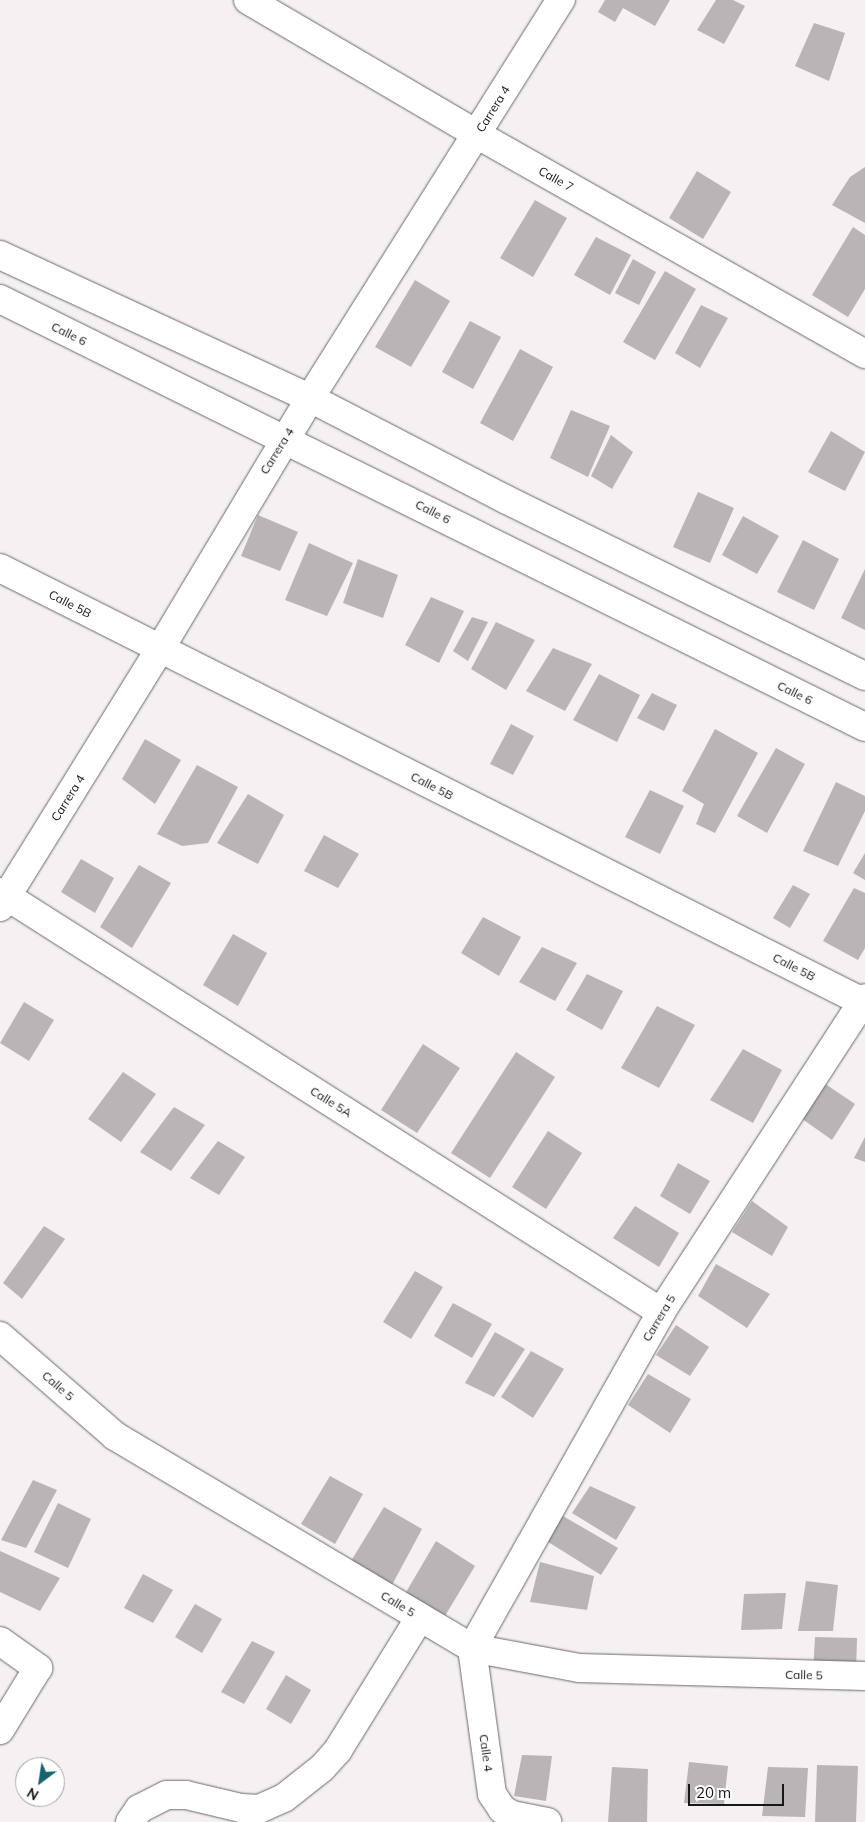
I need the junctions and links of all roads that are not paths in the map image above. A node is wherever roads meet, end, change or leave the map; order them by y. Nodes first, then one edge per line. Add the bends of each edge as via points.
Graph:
1 (248, 0) edge
2 (561, 0) edge
3 (478, 135) junction
4 (0, 255) edge
5 (0, 299) edge
6 (865, 354) edge
7 (310, 398) junction
8 (285, 438) junction
9 (504, 499) junction
10 (482, 537) junction
11 (0, 568) edge
12 (160, 649) junction
13 (865, 676) edge
14 (865, 728) edge
15 (2, 898) edge
16 (864, 1001) edge
17 (662, 1312) junction
18 (0, 1336) edge
19 (420, 1617) junction
20 (0, 1641) edge
21 (472, 1648) junction
22 (865, 1676) edge
23 (0, 1730) edge
24 (130, 1822) edge
25 (547, 1822) edge

1 - 3 street, Calle 7
2 - 3 street, Carrera 4
3 - 6 street, Calle 7
3 - 7 street, Carrera 4
4 - 7 street
5 - 8 street, Calle 6
7 - 8 street, Carrera 4
7 - 9 street
8 - 10 street, Calle 6
8 - 12 street, Carrera 4
9 - 10 street
9 - 13 street
10 - 14 street, Calle 6
11 - 12 street, Calle 5B
12 - 15 street, Carrera 4
12 - 16 street, Calle 5B
15 - 17 street, Calle 5A
16 - 17 street, Carrera 5
17 - 21 street, Carrera 5
18 - 19 street, Calle 5 via 115,1436
19 - 21 street, Calle 5
19 - 24 street via 338,1750 322,1768 284,1798 260,1809 241,1808 186,1795 167,1795 140,1809
20 - 23 street via 38,1668
21 - 22 street, Calle 5 via 579,1668
21 - 25 street, Calle 4 via 492,1794 502,1809 512,1815

